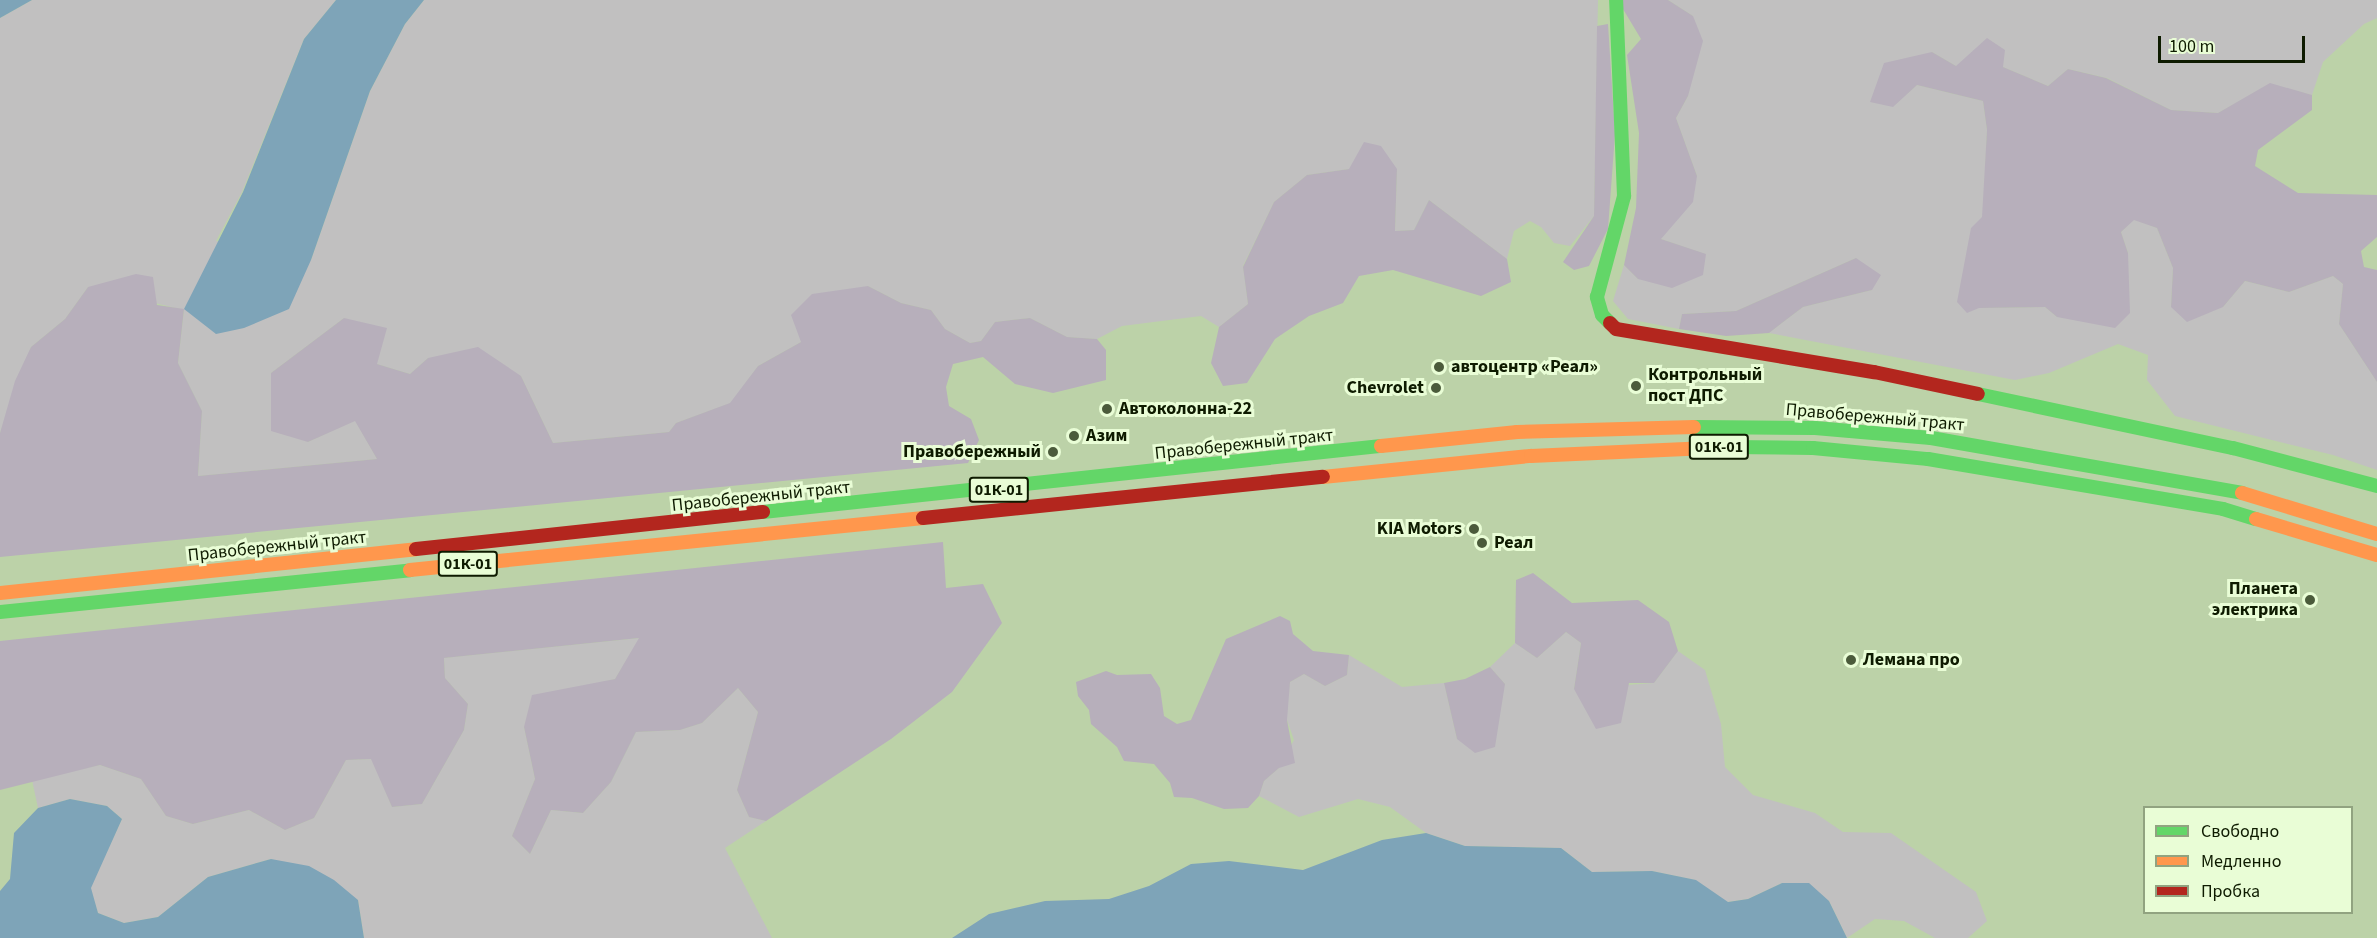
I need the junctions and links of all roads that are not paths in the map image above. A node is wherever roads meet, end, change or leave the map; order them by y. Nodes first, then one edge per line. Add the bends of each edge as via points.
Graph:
1 (1616, 0) edge
2 (1517, 432) junction
3 (1515, 457) junction
4 (1291, 458) junction
5 (2377, 486) edge
6 (1052, 505) junction
7 (2377, 534) edge
8 (2377, 555) edge
9 (0, 593) edge
10 (0, 612) edge

1 - 5 main road via 1624,196 1597,297 1602,315 1616,329 1874,372 2233,448
2 - 3 main road via 1527,435 1531,447
2 - 4 main road, Правобережный тракт / 01К-01
2 - 7 main road, Правобережный тракт / 01К-01 via 1815,428 1931,438 2228,489
3 - 6 main road, Правобережный тракт / 01К-01
3 - 8 main road, Правобережный тракт / 01К-01 via 1712,447 1813,448 1928,459 2223,509
4 - 6 main road via 1201,477 1064,492 1048,498
4 - 9 main road, Правобережный тракт / 01К-01
6 - 10 main road, Правобережный тракт / 01К-01

